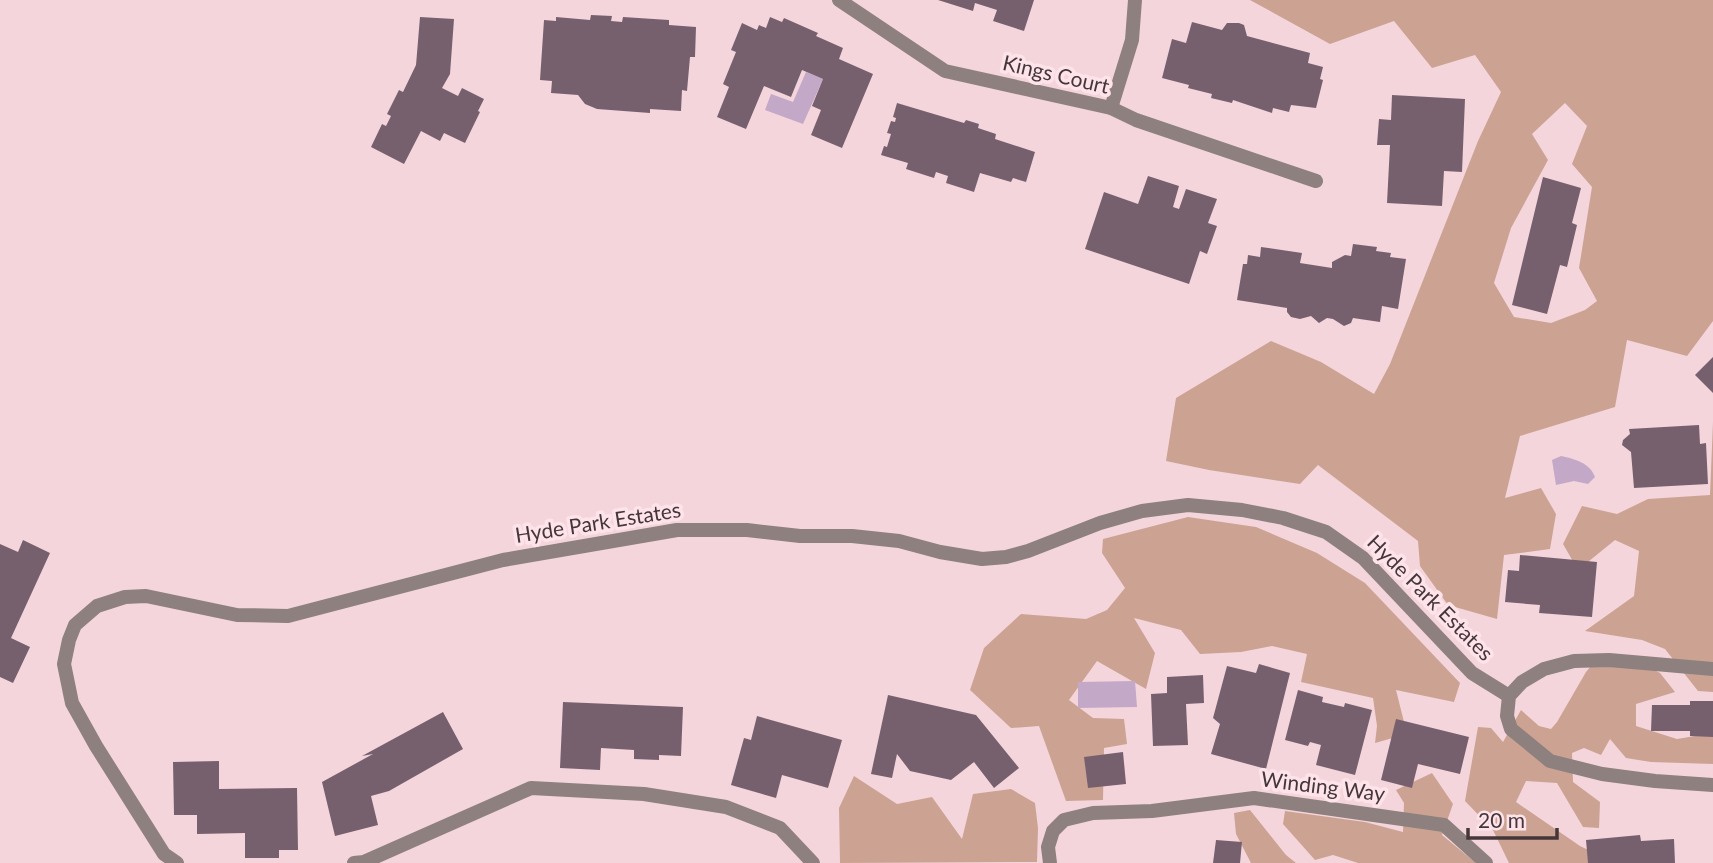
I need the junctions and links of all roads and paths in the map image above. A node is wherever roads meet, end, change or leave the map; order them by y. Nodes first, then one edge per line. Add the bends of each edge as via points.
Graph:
1 (839, 0) edge
2 (1135, 0) edge
3 (1111, 108) junction
4 (1316, 181) dead end
5 (1713, 669) edge
6 (1509, 696) junction
7 (1713, 785) edge
8 (177, 863) edge
9 (355, 863) edge
10 (813, 863) edge
11 (1050, 863) edge
12 (1486, 863) edge

1 - 3 street, Kings Court via 945,71
2 - 3 street via 1132,40
3 - 4 street, Kings Court
5 - 6 street via 1574,661 1544,669
6 - 7 street via 1511,729 1550,761 1602,774
6 - 8 street, Hyde Park Estates via 1472,673 1363,558 1326,532 1283,518 1188,505 1142,511 1028,551 994,558 852,536 677,530 503,559 288,616 237,615 146,596 110,601 83,616 72,633 65,664 72,703 164,853
9 - 10 street via 531,788 644,794 726,807 780,828
11 - 12 street, Winding Way via 1053,831 1063,820 1093,813 1254,798 1444,825

